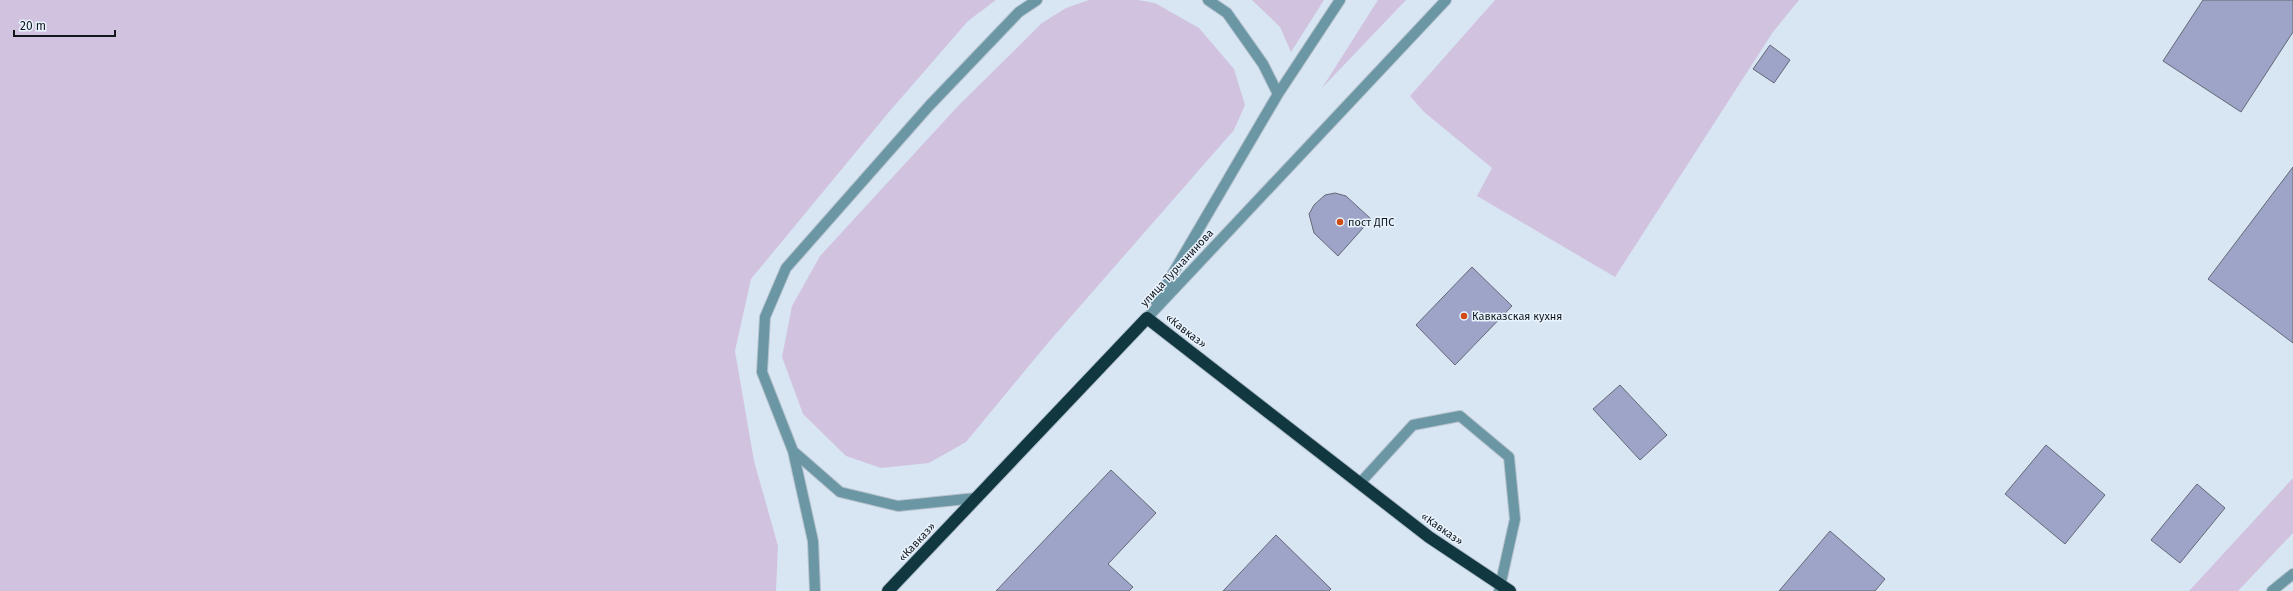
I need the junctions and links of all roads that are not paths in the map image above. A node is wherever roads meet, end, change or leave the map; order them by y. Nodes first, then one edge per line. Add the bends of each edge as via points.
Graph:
1 (1037, 0) edge
2 (1208, 0) edge
3 (1340, 0) edge
4 (1446, 0) edge
5 (1278, 94) junction
6 (1147, 318) junction
7 (793, 451) junction
8 (1360, 483) junction
9 (976, 498) junction
10 (2293, 574) edge
11 (1503, 589) edge
12 (815, 591) edge
13 (888, 591) edge
14 (2272, 591) edge

1 - 7 street via 1018,12 928,106 786,268 765,317 762,372
2 - 5 street via 1227,13 1263,64
3 - 5 street, улица Турчанинова
4 - 6 street, улица Турчанинова
5 - 6 street, улица Турчанинова
6 - 8 highway, «Кавказ»
6 - 9 highway, «Кавказ»
7 - 9 street via 840,492 898,506
7 - 12 street via 814,541
8 - 11 highway, «Кавказ» via 1429,537
8 - 11 street via 1413,425 1460,416 1510,457 1515,519
9 - 13 highway, «Кавказ»
10 - 14 street

